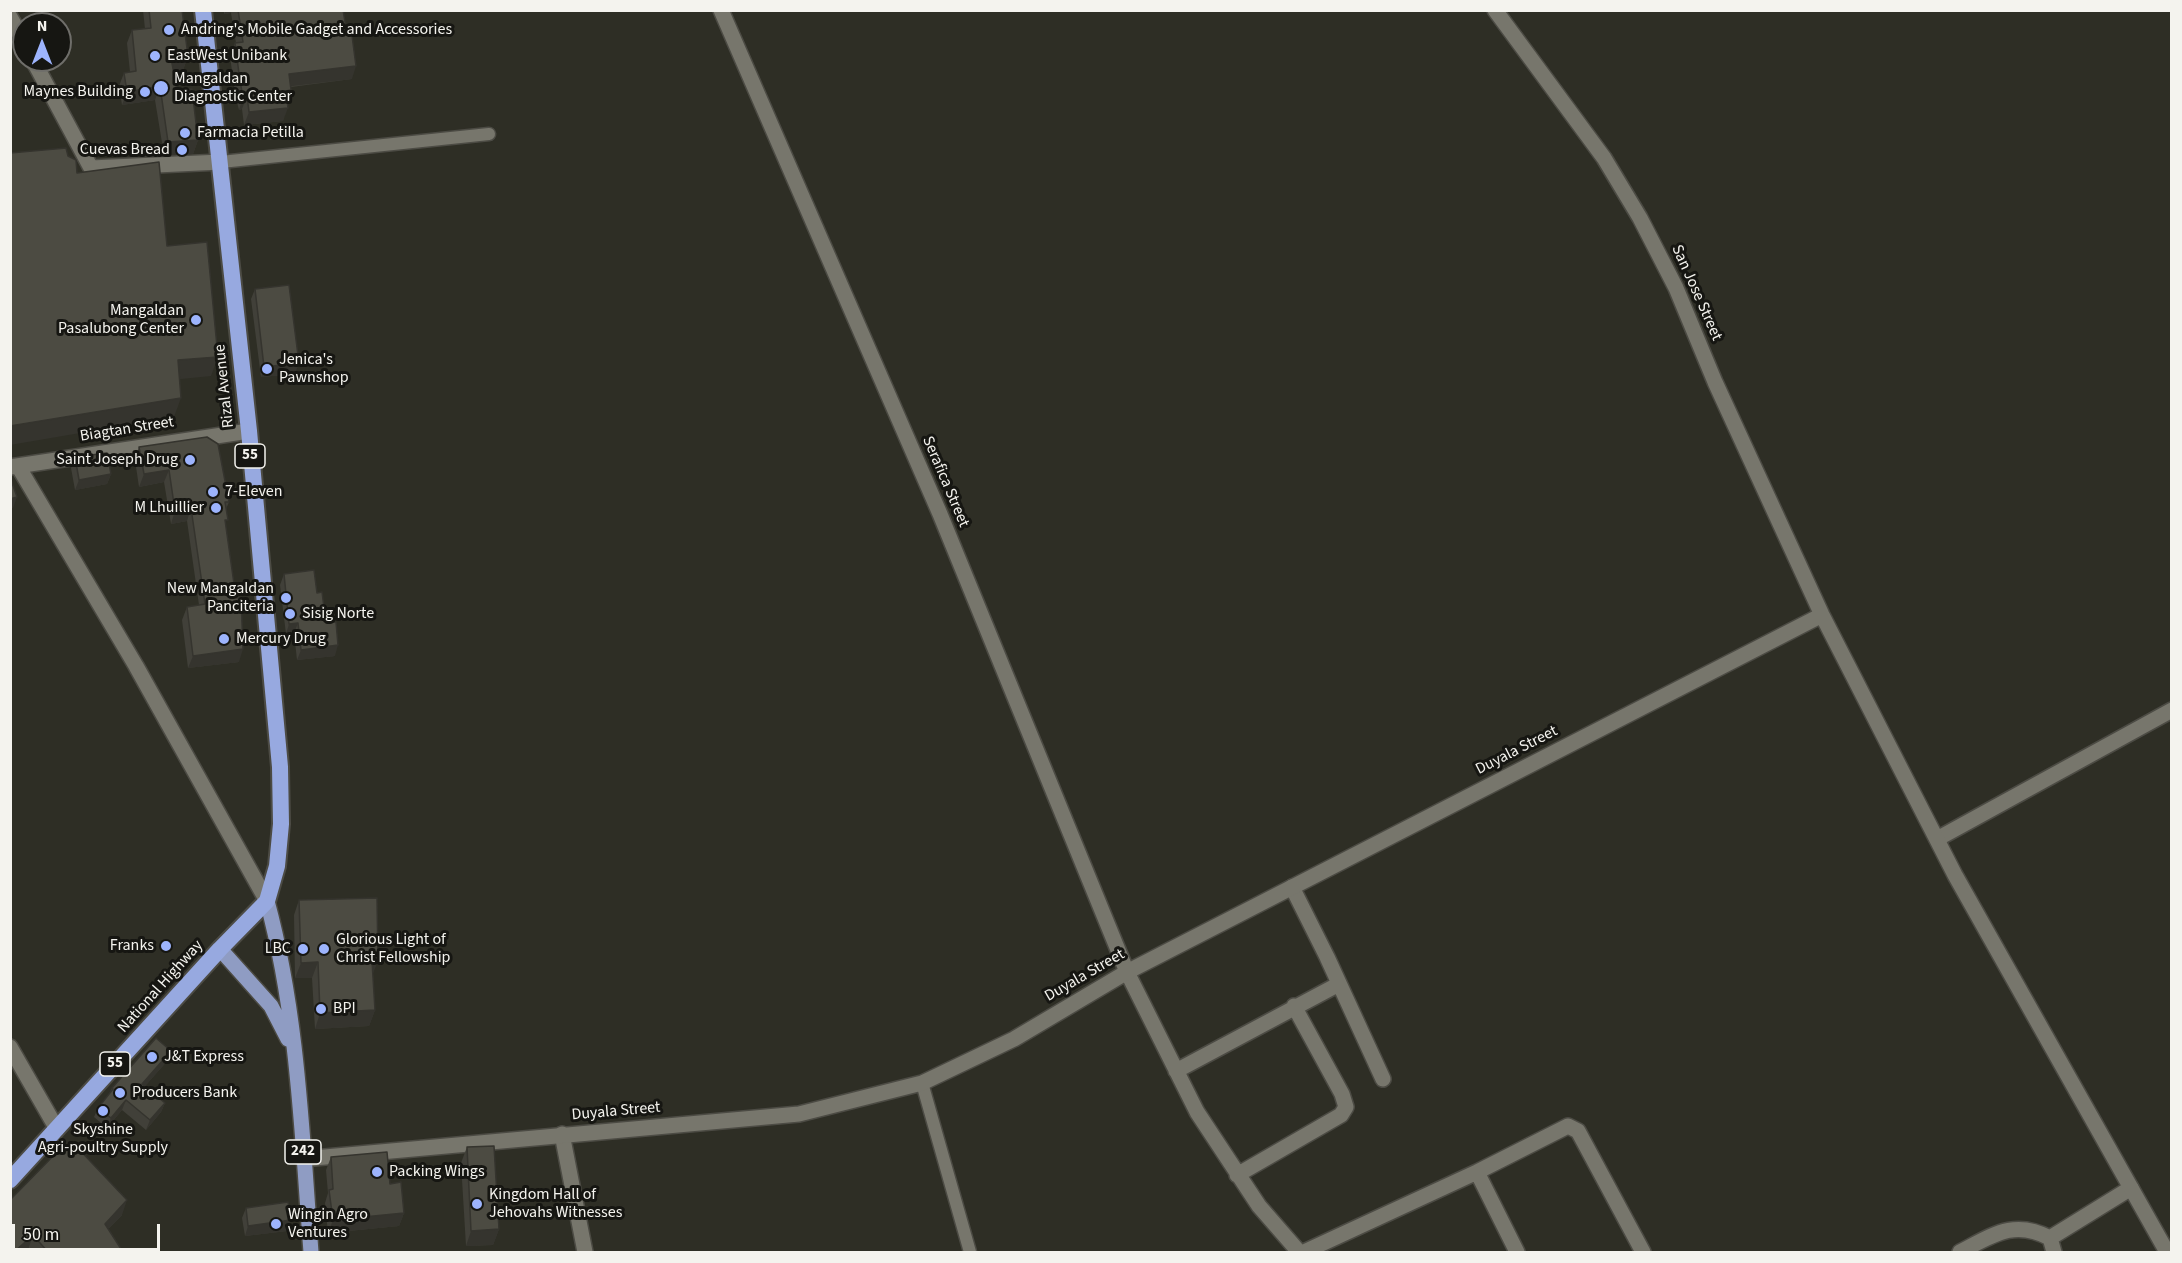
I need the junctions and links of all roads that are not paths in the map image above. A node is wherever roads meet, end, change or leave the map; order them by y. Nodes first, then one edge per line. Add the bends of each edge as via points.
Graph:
1 (203, 10) edge
2 (721, 10) edge
3 (1495, 10) edge
4 (39, 72) edge
5 (489, 134) dead end
6 (221, 162) junction
7 (249, 431) junction
8 (14, 466) edge
9 (1822, 615) junction
10 (2172, 710) edge
11 (1937, 839) junction
12 (1292, 887) junction
13 (267, 901) junction
14 (220, 949) junction
15 (1126, 972) junction
16 (1339, 984) junction
17 (1294, 1006) junction
18 (10, 1047) edge
19 (294, 1051) junction
20 (1176, 1071) junction
21 (1383, 1079) dead end
22 (922, 1083) junction
23 (57, 1129) junction
24 (562, 1134) junction
25 (303, 1159) junction
26 (1477, 1172) junction
27 (1237, 1175) junction
28 (10, 1180) edge
29 (2131, 1188) junction
30 (2052, 1245) edge
31 (311, 1252) edge
32 (585, 1252) edge
33 (970, 1252) edge
34 (1299, 1252) edge
35 (1304, 1252) edge
36 (1517, 1252) edge
37 (1643, 1252) edge
38 (1960, 1252) edge
39 (2167, 1252) edge

1 - 6 highway, Rizal Avenue / 55
2 - 15 street, Serafica Street via 940,514
3 - 9 street, San Jose Street via 1604,158 1640,218 1676,288
4 - 6 street via 91,168
5 - 6 lane
6 - 7 highway, Rizal Avenue / 55
7 - 8 street, Biagtan Street
7 - 13 highway, Rizal Avenue / 55 via 280,767 277,867
8 - 13 street via 136,666
9 - 11 street, San Jose Street
9 - 12 street, Duyala Street
10 - 11 street
11 - 29 street, San Jose Street
12 - 15 street, Duyala Street
12 - 16 street
13 - 14 highway, National Highway / 55
13 - 19 main road, 242 via 279,948
14 - 19 main road, 242 via 271,1006
14 - 23 highway, National Highway / 55
15 - 20 street, Serafica Street
15 - 22 street, Duyala Street via 1014,1040
16 - 17 street
16 - 21 street
17 - 20 street
17 - 27 street via 1346,1107 1341,1115
18 - 23 street
19 - 25 main road, 242
20 - 27 street, Serafica Street
22 - 24 street, Duyala Street via 799,1114
22 - 33 lane
23 - 28 highway, National Highway / 55
24 - 25 street, Duyala Street
24 - 32 street
25 - 31 main road, 242
26 - 35 street
26 - 36 street
26 - 37 street via 1562,1127 1574,1127
27 - 34 street, Serafica Street
29 - 30 street
29 - 39 street, San Jose Street
30 - 38 street via 2035,1230 2010,1229

